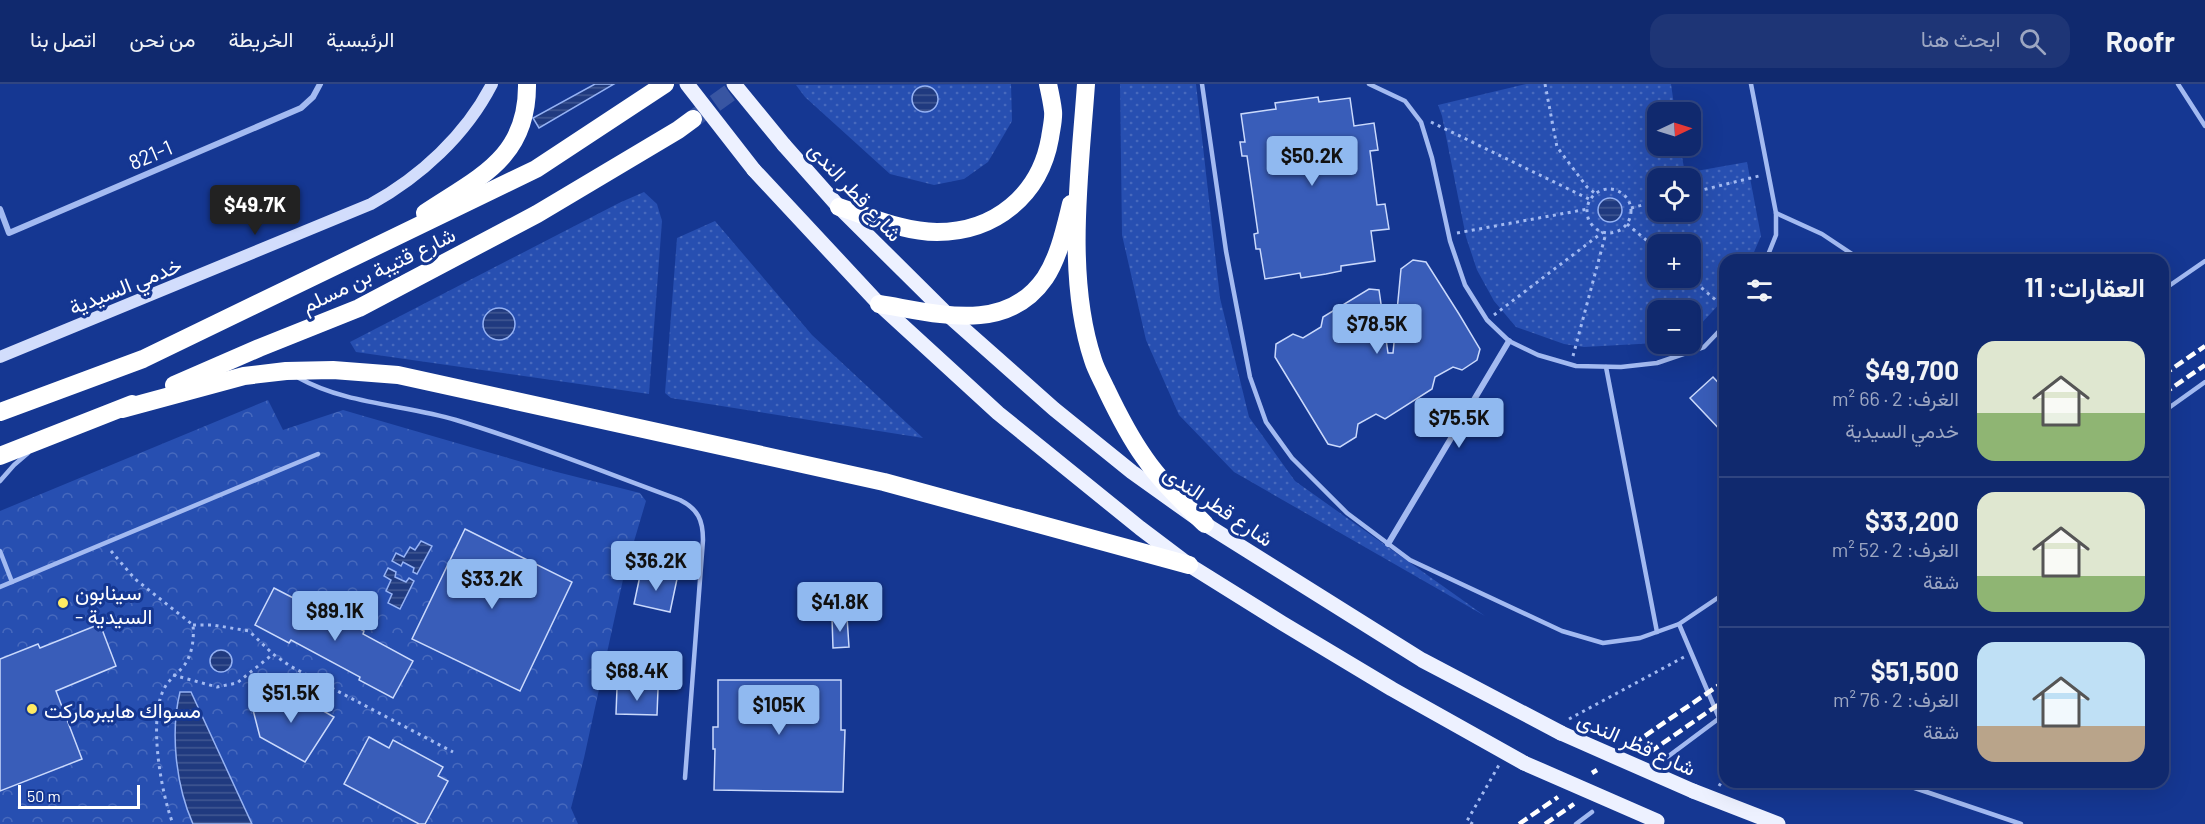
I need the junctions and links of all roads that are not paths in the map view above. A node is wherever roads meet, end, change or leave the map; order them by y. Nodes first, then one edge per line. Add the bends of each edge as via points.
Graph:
1 (320, 84) edge
2 (492, 84) edge
3 (526, 84) edge
4 (665, 84) edge
5 (687, 84) edge
6 (734, 84) edge
7 (1048, 84) edge
8 (1086, 84) edge
9 (1202, 84) edge
10 (1369, 84) edge
11 (1751, 84) edge
12 (2178, 84) edge
13 (693, 119) tunnel mouth
14 (2205, 126) edge
15 (1080, 171) junction
16 (839, 207) junction
17 (0, 209) edge
18 (1776, 213) junction
19 (365, 252) junction
20 (1768, 254) edge
21 (1852, 254) edge
22 (2205, 261) edge
23 (2169, 286) edge
24 (879, 304) junction
25 (948, 315) junction
26 (1719, 331) edge
27 (1509, 341) junction
28 (0, 357) edge
29 (1606, 367) junction
30 (286, 371) junction
31 (2205, 382) edge
32 (2169, 408) edge
33 (122, 409) junction
34 (0, 412) edge
35 (49, 437) junction
36 (318, 454) dead end
37 (0, 456) edge
38 (0, 481) edge
39 (1205, 524) junction
40 (1388, 544) junction
41 (0, 551) edge
42 (1190, 565) junction
43 (12, 582) junction
44 (0, 586) edge
45 (1719, 597) edge
46 (1679, 624) junction
47 (1657, 632) junction
48 (1719, 718) joint
49 (1666, 758) dead end
50 (685, 778) dead end
51 (1915, 788) edge
52 (1592, 812) dead end
53 (1661, 822) edge
54 (1576, 824) edge
55 (1778, 824) edge
56 (2021, 824) edge

1 - 17 street, 821-1 via 301,108 9,233
2 - 28 street, خدمي السيدية via 468,122 445,148 379,200
3 - 19 highway via 527,103 520,130 508,152 494,166
4 - 19 highway, شارع قتيبة بن مسلم via 536,169
5 - 24 main road, bridge via 754,170
6 - 16 main road, شارع قطر الندى, bridge
7 - 16 highway via 1054,113 1048,150 1036,179 1013,207 981,226 937,232 899,226
8 - 15 highway
9 - 40 lane via 1247,366 1266,422 1292,458 1347,513
10 - 27 lane via 1406,101 1421,122 1465,285 1487,320
11 - 18 lane
12 - 14 lane
13 - 33 highway, شارع قتيبة بن مسلم via 537,214 359,308
15 - 25 highway via 1062,240 1046,276 1030,296 1006,310 972,318
15 - 39 highway via 1077,267 1093,360 1144,458
16 - 25 main road, شارع قطر الندى
18 - 20 lane via 1776,235
18 - 21 lane via 1822,234
19 - 34 highway, شارع قتيبة بن مسلم via 143,359
22 - 23 lane
24 - 25 highway
24 - 42 main road via 1044,452
25 - 39 main road, شارع قطر الندى via 1093,441
26 - 29 lane via 1704,347 1656,363
27 - 29 lane via 1570,364
27 - 40 street
29 - 47 lane
30 - 33 highway via 244,376
30 - 42 highway via 398,375 884,482
30 - 50 lane via 341,395 482,428 680,500 700,515 703,540
31 - 32 lane
33 - 35 highway, شارع قتيبة بن مسلم
35 - 37 highway, شارع قتيبة بن مسلم
35 - 38 lane
36 - 43 lane
39 - 55 main road, شارع قطر الندى, bridge via 1422,660 1561,733
40 - 47 lane via 1410,560 1562,631 1603,643
41 - 43 lane
42 - 53 main road, bridge via 1392,689 1524,763
43 - 44 lane
45 - 46 lane
46 - 47 lane
46 - 48 lane
48 - 49 lane
51 - 56 lane
52 - 54 lane

